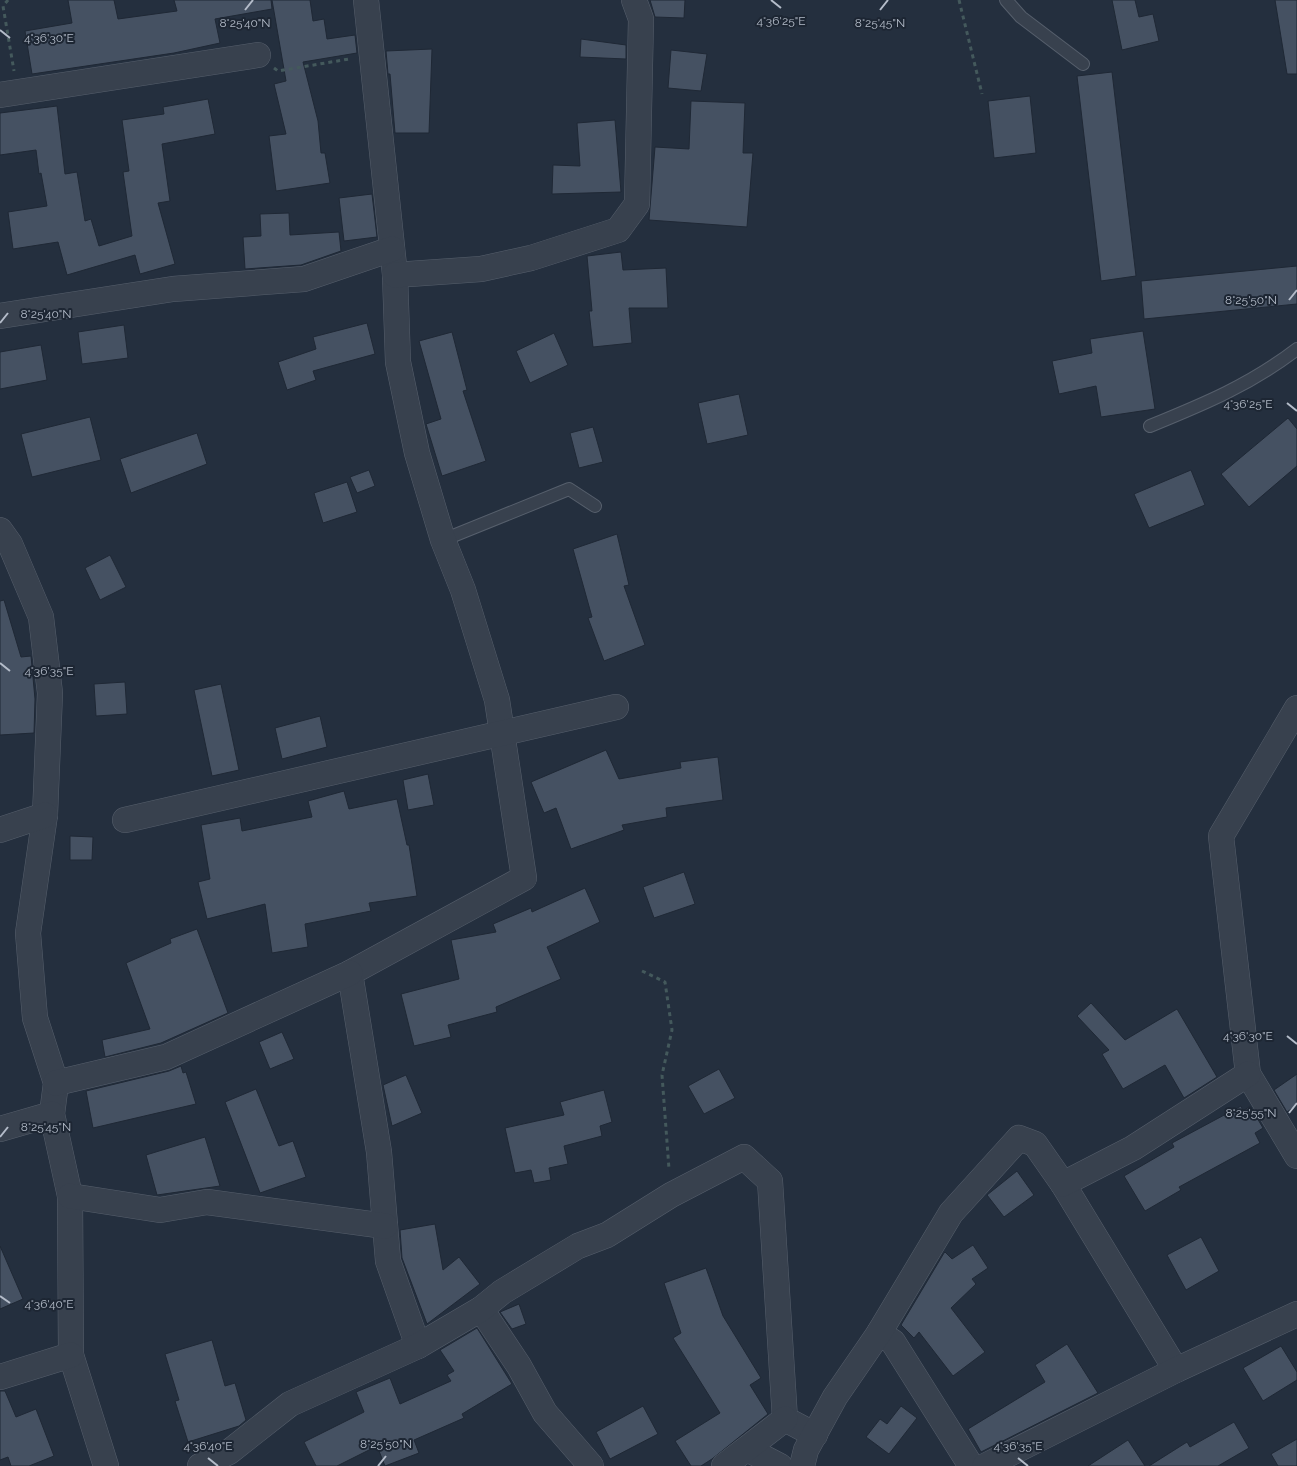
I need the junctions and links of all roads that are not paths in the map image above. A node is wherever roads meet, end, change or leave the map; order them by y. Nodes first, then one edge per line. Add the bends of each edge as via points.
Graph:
1 (366, 0) edge
2 (634, 0) edge
3 (1006, 0) edge
4 (258, 55) road end
5 (1083, 64) dead end
6 (9, 94) edge
7 (392, 249) junction
8 (394, 275) junction
9 (0, 316) edge
10 (1297, 349) edge
11 (1150, 426) dead end
12 (595, 506) dead end
13 (0, 530) edge
14 (443, 540) junction
15 (616, 706) dead end
16 (1297, 708) edge
17 (502, 732) junction
18 (45, 815) junction
19 (125, 820) dead end
20 (0, 830) edge
21 (350, 973) junction
22 (1248, 1074) junction
23 (56, 1083) junction
24 (52, 1114) junction
25 (0, 1129) edge
26 (1297, 1156) edge
27 (1063, 1184) junction
28 (70, 1196) junction
29 (385, 1226) junction
30 (481, 1309) junction
31 (1297, 1314) edge
32 (879, 1333) junction
33 (418, 1346) junction
34 (71, 1355) junction
35 (1176, 1370) junction
36 (0, 1378) edge
37 (786, 1419) junction
38 (815, 1435) junction
39 (747, 1449) junction
40 (106, 1466) edge
41 (200, 1466) edge
42 (592, 1466) edge
43 (724, 1466) edge
44 (780, 1466) edge
45 (802, 1466) edge
46 (971, 1466) edge
47 (985, 1466) edge

1 - 7 street
2 - 8 street via 641,19 637,204 618,230 531,258 481,268
3 - 5 lane via 1021,17
4 - 6 street
7 - 8 street
7 - 9 street via 304,279 173,289
8 - 14 street via 398,362 417,453
10 - 11 lane via 1255,379
12 - 14 lane via 569,488
13 - 18 street via 10,544 41,617 50,693
14 - 17 street via 464,590 497,700
15 - 17 street
16 - 22 street via 1221,836
17 - 19 street
17 - 21 street via 524,878
18 - 20 street
18 - 23 street via 28,933 35,1018
21 - 23 street via 166,1057
21 - 29 street via 379,1152
22 - 26 street
22 - 27 street via 1133,1148
23 - 24 street
24 - 25 street
24 - 28 street
27 - 32 street via 1035,1144 1019,1138 951,1214
27 - 35 street
28 - 29 street via 160,1210 207,1202
28 - 34 street
29 - 33 street via 388,1261
30 - 33 street
30 - 37 street via 502,1292 578,1246 606,1235 670,1195 744,1158 770,1181
30 - 42 street via 545,1413
31 - 35 street
32 - 38 street via 835,1397
32 - 46 street via 893,1342
33 - 41 street via 290,1404 229,1452
34 - 36 street
34 - 40 street
35 - 47 street
37 - 38 street
37 - 39 street
38 - 45 street
39 - 43 street
39 - 44 street

